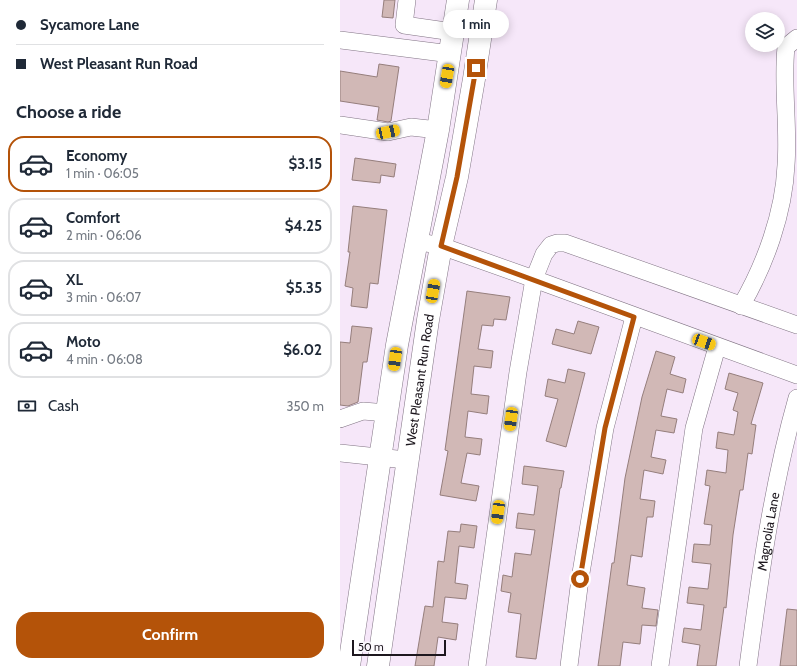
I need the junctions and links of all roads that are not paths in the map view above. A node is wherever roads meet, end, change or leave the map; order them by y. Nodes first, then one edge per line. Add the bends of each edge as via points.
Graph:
1 (407, 0) edge
2 (458, 0) edge
3 (486, 0) edge
4 (453, 32) junction
5 (797, 38) edge
6 (340, 40) edge
7 (450, 54) junction
8 (478, 58) junction
9 (340, 125) edge
10 (438, 130) junction
11 (416, 241) junction
12 (441, 246) junction
13 (534, 279) junction
14 (741, 306) junction
15 (634, 317) junction
16 (797, 325) edge
17 (717, 347) junction
18 (797, 375) edge
19 (797, 398) edge
20 (387, 413) junction
21 (340, 419) edge
22 (340, 453) edge
23 (380, 458) junction
24 (406, 460) junction
25 (349, 666) edge
26 (378, 666) edge
27 (478, 666) edge
28 (569, 666) edge
29 (660, 666) edge
30 (748, 666) edge

1 - 4 street via 404,25
2 - 4 main road, West Pleasant Run Road
3 - 8 main road, West Pleasant Run Road
4 - 7 main road, West Pleasant Run Road
5 - 14 street via 786,47 786,166 781,202 756,280
6 - 7 street
7 - 8 main road
7 - 10 main road, West Pleasant Run Road
8 - 12 main road, West Pleasant Run Road via 457,177
9 - 10 street via 388,132 411,127
10 - 11 main road, West Pleasant Run Road
11 - 12 street
11 - 20 main road, West Pleasant Run Road
12 - 13 street
12 - 24 main road, West Pleasant Run Road
13 - 14 street via 544,254 551,245 565,243
13 - 15 street
13 - 27 street via 518,372
14 - 16 street
15 - 17 street
15 - 28 street via 605,428 580,579
17 - 18 street
17 - 29 street via 694,428
19 - 30 street, Magnolia Lane via 776,484
20 - 21 street via 363,411
20 - 23 main road, West Pleasant Run Road
22 - 23 street
23 - 24 street
23 - 25 main road, West Pleasant Run Road
24 - 26 main road, West Pleasant Run Road

